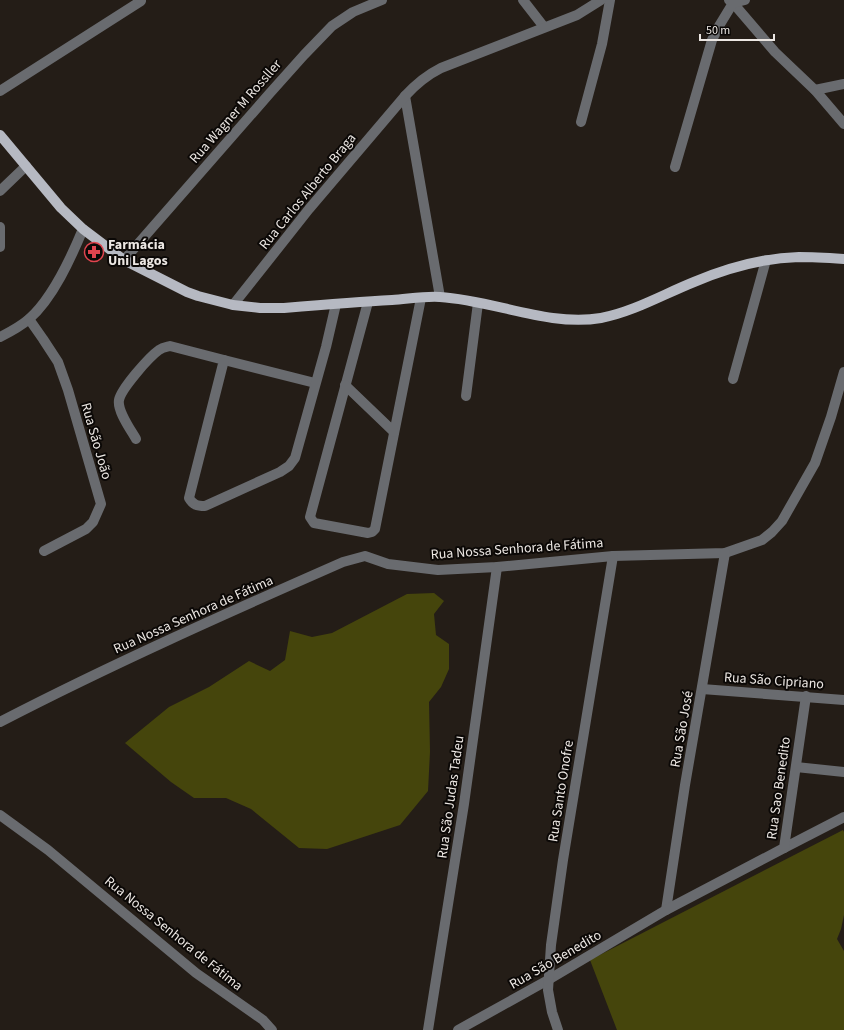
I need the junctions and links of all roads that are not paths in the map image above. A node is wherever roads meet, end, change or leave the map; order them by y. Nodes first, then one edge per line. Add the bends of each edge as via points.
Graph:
1 (142, 0) edge
2 (382, 0) edge
3 (523, 0) edge
4 (601, 0) edge
5 (610, 0) edge
6 (745, 0) edge
7 (731, 2) edge
8 (544, 27) junction
9 (844, 84) edge
10 (815, 90) junction
11 (0, 91) edge
12 (405, 96) junction
13 (581, 122) dead end
14 (844, 124) edge
15 (0, 134) edge
16 (26, 166) junction
17 (675, 167) dead end
18 (0, 190) edge
19 (0, 227) edge
20 (83, 229) junction
21 (0, 247) edge
22 (844, 259) edge
23 (124, 260) junction
24 (766, 260) junction
25 (440, 297) junction
26 (421, 298) junction
27 (368, 302) junction
28 (478, 303) junction
29 (336, 304) junction
30 (233, 306) junction
31 (29, 319) junction
32 (0, 337) edge
33 (224, 360) junction
34 (844, 372) edge
35 (733, 379) dead end
36 (315, 383) junction
37 (345, 385) junction
38 (466, 396) dead end
39 (394, 432) junction
40 (136, 439) dead end
41 (44, 551) dead end
42 (725, 553) junction
43 (613, 556) junction
44 (497, 567) junction
45 (702, 689) junction
46 (806, 696) junction
47 (844, 700) edge
48 (0, 722) edge
49 (796, 767) junction
50 (844, 772) edge
51 (0, 815) edge
52 (844, 818) edge
53 (784, 848) junction
54 (666, 910) junction
55 (548, 980) junction
56 (272, 1030) edge
57 (428, 1030) edge
58 (458, 1030) edge
59 (558, 1030) edge

1 - 11 street
2 - 23 street, Rua Wagner M Rossller via 343,18 327,31
3 - 8 street
4 - 8 street, Rua Carlos Alberto Braga via 577,15
5 - 13 street via 602,44
6 - 7 street
7 - 10 street via 775,52
7 - 17 street via 712,40
8 - 12 street, Rua Carlos Alberto Braga via 428,74
9 - 10 street
10 - 14 street
12 - 25 street
12 - 30 street, Rua Carlos Alberto Braga via 309,210
15 - 16 main road
16 - 18 street
16 - 20 main road via 61,208
19 - 21 street
20 - 23 main road
20 - 31 street via 71,258 47,298
22 - 24 main road via 800,257
23 - 30 main road via 187,292
24 - 28 main road via 730,268 601,318 556,318
24 - 35 street
25 - 26 main road
25 - 28 main road
26 - 27 main road
26 - 39 street
27 - 29 main road
27 - 37 street
28 - 38 street
29 - 30 main road via 284,308
29 - 36 street
31 - 32 street
31 - 41 street, Rua São João via 58,362 101,504 93,522 86,529
33 - 36 street
33 - 36 street via 189,498 198,506 205,506 289,466 295,458
33 - 40 street via 170,346 158,351 144,364 119,400 120,409
34 - 42 street, Rua Nossa Senhora de Fátima via 815,463 782,521 762,540
37 - 39 street
37 - 39 street via 310,517 312,522 368,533 375,529
42 - 43 street, Rua Nossa Senhora de Fátima
42 - 45 street, Rua São José
43 - 44 street, Rua Nossa Senhora de Fátima
43 - 55 street, Rua Santo Onofre via 563,860
44 - 48 street, Rua Nossa Senhora de Fátima via 438,570 388,564 365,556 343,562 180,634
44 - 57 street, Rua São Judas Tadeu via 464,804
45 - 46 street, Rua São Cipriano
45 - 54 street, Rua São José
46 - 47 street, Rua São Cipriano
46 - 49 street, Rua Sao Benedito
49 - 50 street
49 - 53 street, Rua Sao Benedito
51 - 56 street, Rua Nossa Senhora de Fátima via 120,908 196,973 263,1020
52 - 53 street
53 - 54 street, Rua Sao Benedito
54 - 55 street, Rua São Benedito
55 - 58 street, Rua São Benedito
55 - 59 street, Rua Santo Onofre via 552,1012

